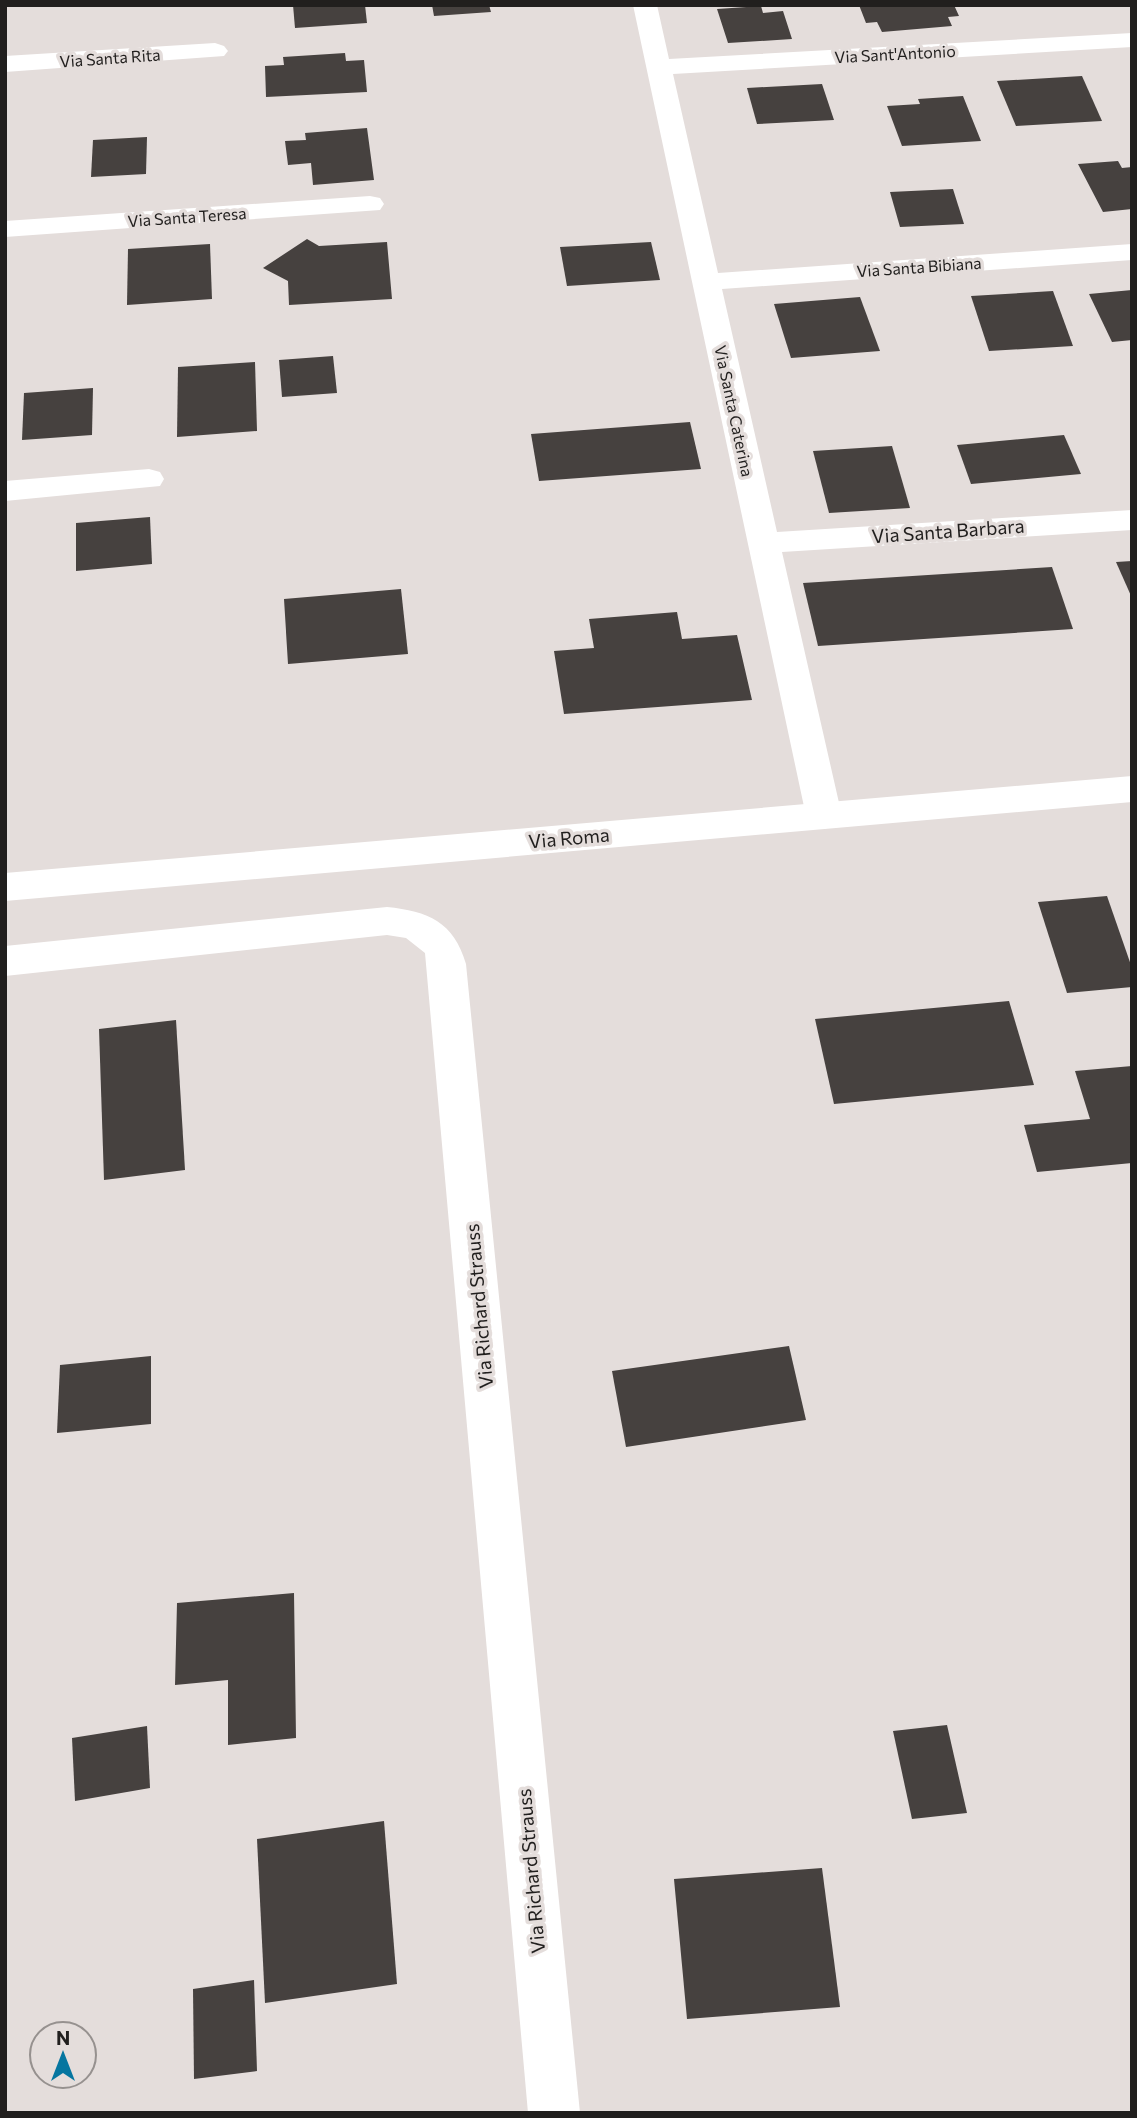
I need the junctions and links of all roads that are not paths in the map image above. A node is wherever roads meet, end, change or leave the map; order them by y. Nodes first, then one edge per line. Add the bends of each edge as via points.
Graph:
1 (645, 5) edge
2 (1132, 40) edge
3 (215, 51) dead end
4 (5, 64) edge
5 (658, 67) junction
6 (370, 204) dead end
7 (5, 229) edge
8 (1132, 252) edge
9 (706, 282) junction
10 (149, 479) dead end
11 (5, 491) edge
12 (1132, 520) edge
13 (763, 543) junction
14 (1132, 789) edge
15 (824, 816) junction
16 (5, 887) edge
17 (5, 961) edge
18 (554, 2113) edge

1 - 5 street, Via Santa Caterina
2 - 5 street, Via Sant'Antonio
3 - 4 street, Via Santa Rita
5 - 9 street, Via Santa Caterina
6 - 7 street, Via Santa Teresa
8 - 9 street, Via Santa Bibiana
9 - 13 street, Via Santa Caterina
10 - 11 street
12 - 13 street, Via Santa Barbara
13 - 15 street, Via Santa Caterina
14 - 15 street, Via Roma
15 - 16 street, Via Roma
17 - 18 street, Via Richard Strauss via 387,921 425,929 442,946 449,978

